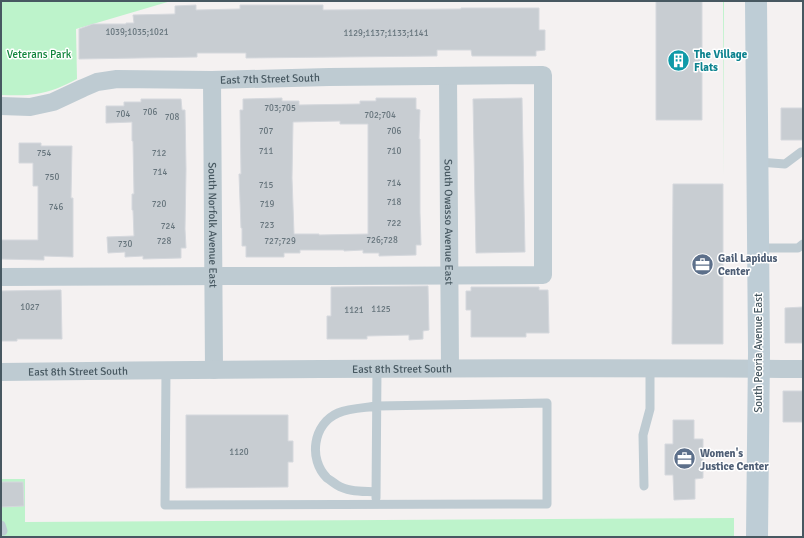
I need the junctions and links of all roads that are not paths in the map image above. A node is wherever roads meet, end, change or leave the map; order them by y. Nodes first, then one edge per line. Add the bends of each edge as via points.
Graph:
1 (756, 1) edge
2 (448, 76) junction
3 (212, 80) junction
4 (1, 106) edge
5 (803, 152) edge
6 (756, 162) junction
7 (803, 244) edge
8 (758, 248) junction
9 (449, 275) junction
10 (214, 276) junction
11 (1, 277) edge
12 (450, 368) junction
13 (650, 368) junction
14 (377, 369) junction
15 (759, 369) junction
16 (803, 369) edge
17 (166, 370) junction
18 (214, 370) junction
19 (1, 372) edge
20 (377, 406) junction
21 (644, 486) dead end
22 (376, 492) junction
23 (376, 505) junction
24 (757, 537) edge

1 - 6 main road, South Peoria Avenue East
2 - 3 street, East 7th Street South
2 - 9 street, South Owasso Avenue East
2 - 9 street, East 7th Street South via 543,75 543,275
3 - 4 street, East 7th Street South via 117,79 97,82 53,102 30,107
3 - 10 street, South Norfolk Avenue East
5 - 6 lane via 785,164
6 - 8 main road, South Peoria Avenue East
7 - 8 lane via 798,248
8 - 15 main road, South Peoria Avenue East
9 - 10 street
9 - 12 street, South Owasso Avenue East
10 - 11 street
10 - 18 street, South Norfolk Avenue East
12 - 13 street, East 8th Street South
12 - 14 street, East 8th Street South
13 - 15 street, East 8th Street South
13 - 21 lane via 650,408 643,435
14 - 18 street, East 8th Street South
14 - 20 lane
15 - 16 street, East 8th Street South
15 - 24 main road, South Peoria Avenue East
17 - 18 street, East 8th Street South
17 - 19 street, East 8th Street South
17 - 23 lane via 165,505
20 - 22 lane
20 - 22 lane via 337,413 321,428 315,443 319,466 327,478 339,486
20 - 23 lane via 547,403 547,504
22 - 23 lane

